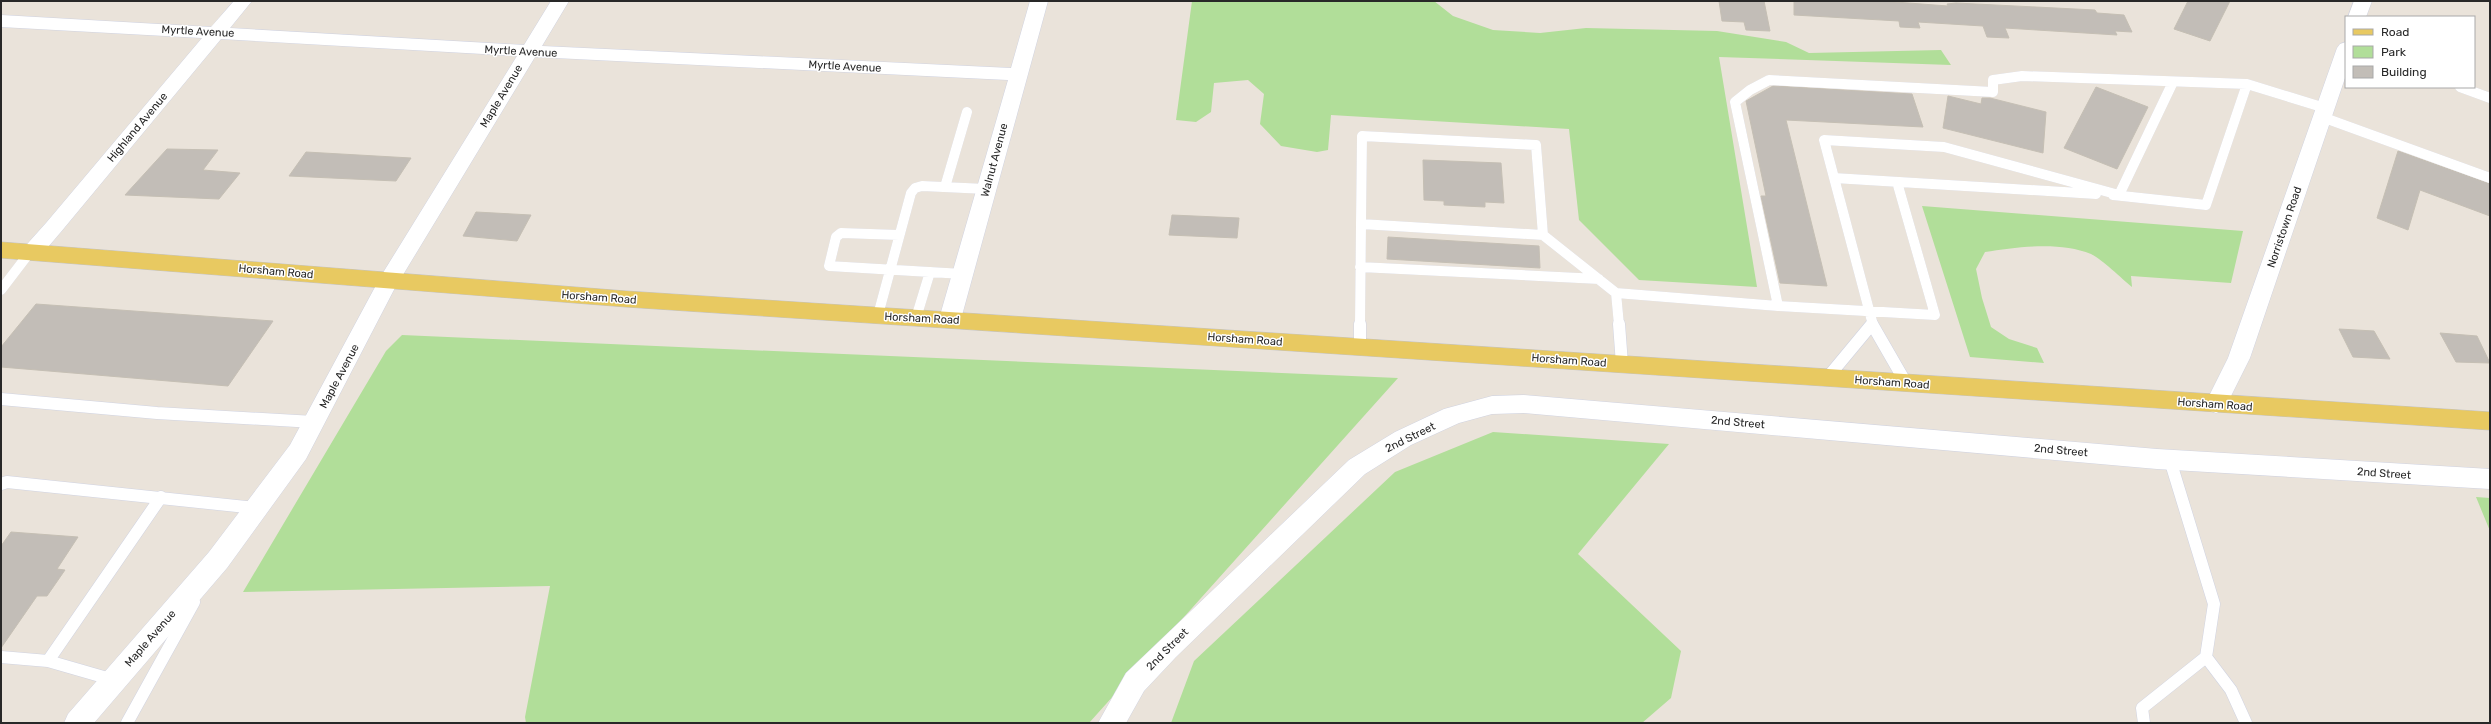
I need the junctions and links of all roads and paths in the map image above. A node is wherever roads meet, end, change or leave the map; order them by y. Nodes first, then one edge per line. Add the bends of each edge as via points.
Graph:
1 (243, 1) edge
2 (560, 1) edge
3 (1039, 1) edge
4 (2363, 1) edge
5 (2357, 16) edge
6 (1, 21) edge
7 (216, 32) junction
8 (528, 51) junction
9 (2345, 51) edge
10 (1018, 74) junction
11 (2172, 82) junction
12 (2247, 84) junction
13 (2463, 88) edge
14 (2490, 98) edge
15 (967, 112) dead end
16 (2324, 112) junction
17 (1834, 178) junction
18 (2490, 178) edge
19 (1897, 182) junction
20 (945, 187) junction
21 (986, 190) junction
22 (2119, 195) junction
23 (1361, 224) junction
24 (899, 235) junction
25 (1543, 235) junction
26 (1, 250) edge
27 (30, 252) junction
28 (1360, 267) junction
29 (890, 270) junction
30 (930, 272) junction
31 (963, 274) junction
32 (1599, 279) junction
33 (388, 282) junction
34 (1, 290) edge
35 (1616, 293) junction
36 (1778, 306) junction
37 (1870, 312) junction
38 (878, 315) junction
39 (916, 318) junction
40 (950, 319) junction
41 (1872, 323) junction
42 (1360, 347) junction
43 (1622, 364) junction
44 (1828, 377) junction
45 (1906, 383) junction
46 (1, 399) edge
47 (2216, 404) junction
48 (2490, 421) edge
49 (314, 422) junction
50 (2170, 460) junction
51 (2490, 480) edge
52 (1, 484) edge
53 (161, 497) junction
54 (256, 508) junction
55 (218, 560) junction
56 (1, 657) edge
57 (2206, 657) junction
58 (48, 661) junction
59 (114, 680) junction
60 (77, 723) edge
61 (127, 723) edge
62 (1111, 723) edge
63 (2144, 723) edge
64 (2246, 723) edge

1 - 7 street, Highland Avenue
2 - 8 street, Maple Avenue
3 - 10 street, Walnut Avenue
4 - 5 street
6 - 7 street, Myrtle Avenue
7 - 8 street, Myrtle Avenue
7 - 27 street, Highland Avenue via 53,228
8 - 10 street, Myrtle Avenue
8 - 33 street, Maple Avenue
9 - 16 street, Norristown Road
10 - 21 street, Walnut Avenue
11 - 12 lane
11 - 22 lane
11 - 36 lane via 2022,76 1993,80 1992,92 1769,80 1750,90 1735,102
12 - 16 lane
12 - 22 lane via 2206,205
13 - 14 lane
15 - 20 lane
16 - 18 lane
16 - 47 street, Norristown Road via 2239,358
17 - 19 lane
17 - 22 lane via 1824,140 1944,147
17 - 37 lane
19 - 22 lane
19 - 37 lane via 1935,315
20 - 21 lane
20 - 24 lane via 915,188 911,193
21 - 31 street, Walnut Avenue
23 - 25 lane
23 - 25 lane via 1362,136 1536,145
23 - 28 lane
24 - 29 lane
24 - 29 lane via 841,233 836,237 828,262 832,267
25 - 32 lane
26 - 27 main road, Horsham Road
27 - 33 main road, Horsham Road via 192,263
27 - 34 lane
28 - 32 lane
28 - 42 lane
29 - 30 lane
29 - 38 lane
30 - 31 lane
30 - 39 lane
31 - 40 street, Walnut Avenue
32 - 35 lane
33 - 38 main road, Horsham Road
33 - 49 street, Maple Avenue
35 - 36 lane
35 - 43 lane
36 - 37 lane
37 - 41 lane
38 - 39 main road, Horsham Road
39 - 40 main road, Horsham Road
40 - 42 main road, Horsham Road
41 - 44 lane
41 - 45 lane
42 - 43 main road, Horsham Road
43 - 44 main road, Horsham Road
44 - 45 main road, Horsham Road
45 - 47 main road, Horsham Road
46 - 49 lane via 157,413
47 - 48 main road, Horsham Road
49 - 54 street, Maple Avenue via 298,452
50 - 51 street, 2nd Street
50 - 57 lane via 2214,604
50 - 62 street, 2nd Street via 1524,404 1488,406 1456,415 1397,441 1357,467 1156,660 1135,682
52 - 53 lane via 14,482
53 - 54 lane
53 - 58 lane
54 - 55 street, Maple Avenue
55 - 59 street, Maple Avenue
55 - 61 lane
56 - 58 lane
57 - 63 lane via 2142,708
57 - 64 lane via 2231,690
58 - 59 lane
59 - 60 street, Maple Avenue

